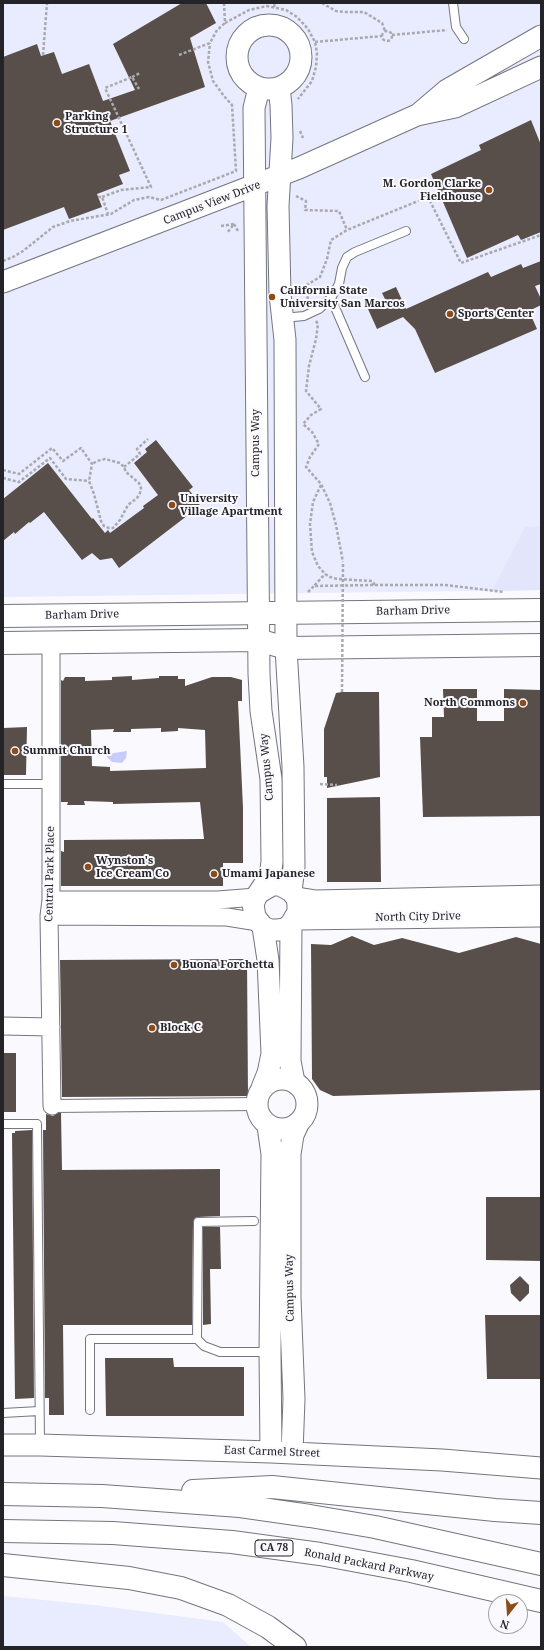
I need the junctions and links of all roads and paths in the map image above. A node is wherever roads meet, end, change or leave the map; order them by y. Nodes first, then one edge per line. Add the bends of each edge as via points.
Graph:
1 (47, 3) edge
2 (224, 3) edge
3 (275, 3) edge
4 (322, 3) edge
5 (453, 3) edge
6 (274, 7) junction
7 (225, 23) junction
8 (448, 30) dead end
9 (385, 31) junction
10 (392, 35) junction
11 (382, 36) junction
12 (541, 36) edge
13 (464, 39) dead end
14 (315, 42) junction
15 (210, 44) junction
16 (179, 55) dead end
17 (43, 56) dead end
18 (541, 67) edge
19 (140, 73) dead end
20 (132, 77) junction
21 (139, 88) dead end
22 (297, 100) dead end
23 (417, 115) junction
24 (298, 128) dead end
25 (303, 138) dead end
26 (280, 176) junction
27 (254, 186) junction
28 (296, 196) dead end
29 (108, 214) junction
30 (221, 226) dead end
31 (347, 230) junction
32 (406, 231) dead end
33 (227, 233) dead end
34 (541, 235) edge
35 (3, 261) edge
36 (3, 282) edge
37 (331, 298) junction
38 (312, 312) junction
39 (282, 318) junction
40 (365, 377) dead end
41 (148, 439) dead end
42 (92, 464) junction
43 (124, 467) junction
44 (3, 470) edge
45 (3, 478) edge
46 (89, 480) junction
47 (321, 484) junction
48 (325, 574) junction
49 (375, 585) junction
50 (314, 586) junction
51 (308, 592) dead end
52 (510, 592) dead end
53 (541, 610) edge
54 (258, 613) junction
55 (286, 613) junction
56 (3, 616) edge
57 (258, 640) junction
58 (59, 642) junction
59 (3, 643) edge
60 (541, 645) edge
61 (286, 648) junction
62 (342, 692) dead end
63 (3, 784) edge
64 (51, 784) junction
65 (320, 784) dead end
66 (337, 785) dead end
67 (258, 894) junction
68 (294, 895) junction
69 (541, 896) edge
70 (50, 908) junction
71 (541, 916) edge
72 (293, 922) junction
73 (261, 924) junction
74 (3, 1026) edge
75 (51, 1027) junction
76 (294, 1082) junction
77 (259, 1096) junction
78 (52, 1106) joint
79 (3, 1124) edge
80 (298, 1124) junction
81 (268, 1126) junction
82 (290, 1208) junction
83 (263, 1221) junction
84 (197, 1339) junction
85 (270, 1352) junction
86 (90, 1410) dead end
87 (39, 1411) junction
88 (3, 1413) edge
89 (3, 1445) edge
90 (40, 1445) junction
91 (271, 1452) junction
92 (292, 1453) junction
93 (541, 1468) edge
94 (3, 1494) edge
95 (102, 1496) junction
96 (541, 1513) edge
97 (3, 1531) edge
98 (541, 1564) edge
99 (3, 1565) edge
100 (541, 1601) edge
101 (295, 1647) edge

1 - 17 path
2 - 7 path
3 - 6 path
4 - 9 path via 336,11 364,12 382,23
5 - 13 lane via 456,27
6 - 7 path via 260,7 239,14
6 - 14 path via 298,17
7 - 15 path via 217,30
8 - 10 path
9 - 10 path
9 - 11 path
10 - 11 path via 388,41
11 - 14 path
12 - 23 street, Campus View Drive via 447,90
14 - 22 path via 316,67 312,81
15 - 16 path
15 - 29 path via 208,62 213,81 232,105 236,171 161,200 134,200
18 - 23 street, Campus View Drive via 455,106
19 - 20 path
20 - 21 path
20 - 29 path via 106,88 151,187 121,190 100,197
23 - 26 street, Campus View Drive
24 - 25 path
26 - 27 street, Campus View Drive
26 - 27 street, Campus Way via 282,105 269,88 254,108
26 - 39 street, Campus Way via 278,206
27 - 36 street, Campus View Drive
27 - 54 street, Campus Way
28 - 31 path via 306,201 305,210 339,212
29 - 35 path via 53,227 23,251
30 - 33 path via 234,224
31 - 34 path via 428,197 461,264
31 - 38 path via 331,240 320,277 305,286
32 - 37 lane via 347,257 339,284
37 - 38 lane
37 - 40 lane
38 - 39 lane via 304,316
38 - 47 path via 318,324 306,391 321,409 303,424 320,444 306,467
39 - 55 street, Campus Way via 285,340
41 - 43 path via 137,449 140,454
42 - 43 path via 105,459 113,460
42 - 44 path via 81,448 63,461 52,448 18,474
42 - 46 path
43 - 46 path via 141,488 138,498 128,505 113,528 104,526 101,522
45 - 46 path via 19,482 50,458 66,479
47 - 48 path via 312,502 310,524 314,559
47 - 62 path, bridge via 336,525 342,562
48 - 49 path via 337,579 372,581
48 - 50 path
49 - 50 path
49 - 52 path via 445,585
50 - 51 path
53 - 55 main road, Barham Drive
54 - 55 main road, Barham Drive
54 - 56 main road, Barham Drive
54 - 57 street, Campus Way
55 - 61 street, Campus Way
57 - 58 main road
57 - 61 main road
57 - 67 street, Campus Way via 261,711 271,779 272,854 270,876
58 - 59 main road
58 - 64 street, Central Park Place
60 - 61 main road
61 - 68 street, Campus Way via 293,767
63 - 64 lane
64 - 70 street, Central Park Place
65 - 66 path
67 - 68 street via 272,885 280,885
67 - 70 street via 218,900
67 - 73 street, Campus Way via 253,910
68 - 69 street, North City Drive via 316,901
68 - 72 street, Campus Way via 298,912
70 - 73 street via 227,917
70 - 75 street, Central Park Place
71 - 72 street, North City Drive
72 - 73 street via 285,929 278,930 270,930
72 - 76 street, Campus Way via 290,1061
73 - 77 street, Campus Way via 268,960 272,1054 268,1074
74 - 75 street
75 - 78 street, Central Park Place
76 - 77 street via 277,1080 269,1083
76 - 80 street, Campus Way via 301,1088 307,1103 303,1118
77 - 78 street
77 - 81 street, Campus Way via 258,1113
79 - 87 lane via 37,1124
80 - 81 street via 284,1130
80 - 82 street, Campus Way via 290,1154
81 - 83 street, Campus Way via 272,1154
82 - 83 street via 282,1218
82 - 92 street, Campus Way via 294,1399
83 - 84 lane via 198,1222
83 - 85 street, Campus Way
84 - 85 lane via 204,1346 220,1352
84 - 86 lane via 90,1339
85 - 91 street, Campus Way
87 - 88 lane
87 - 90 lane
89 - 90 street, East Carmel Street
90 - 91 street, East Carmel Street
91 - 92 street, East Carmel Street
92 - 93 street, East Carmel Street via 442,1460
94 - 95 main road
95 - 96 main road via 272,1487
95 - 98 main road via 240,1506 310,1516
97 - 100 main road, Ronald Packard Parkway / CA 78 via 113,1533 232,1542 320,1554 411,1571
99 - 101 main road via 129,1578 181,1588 228,1605 268,1627

